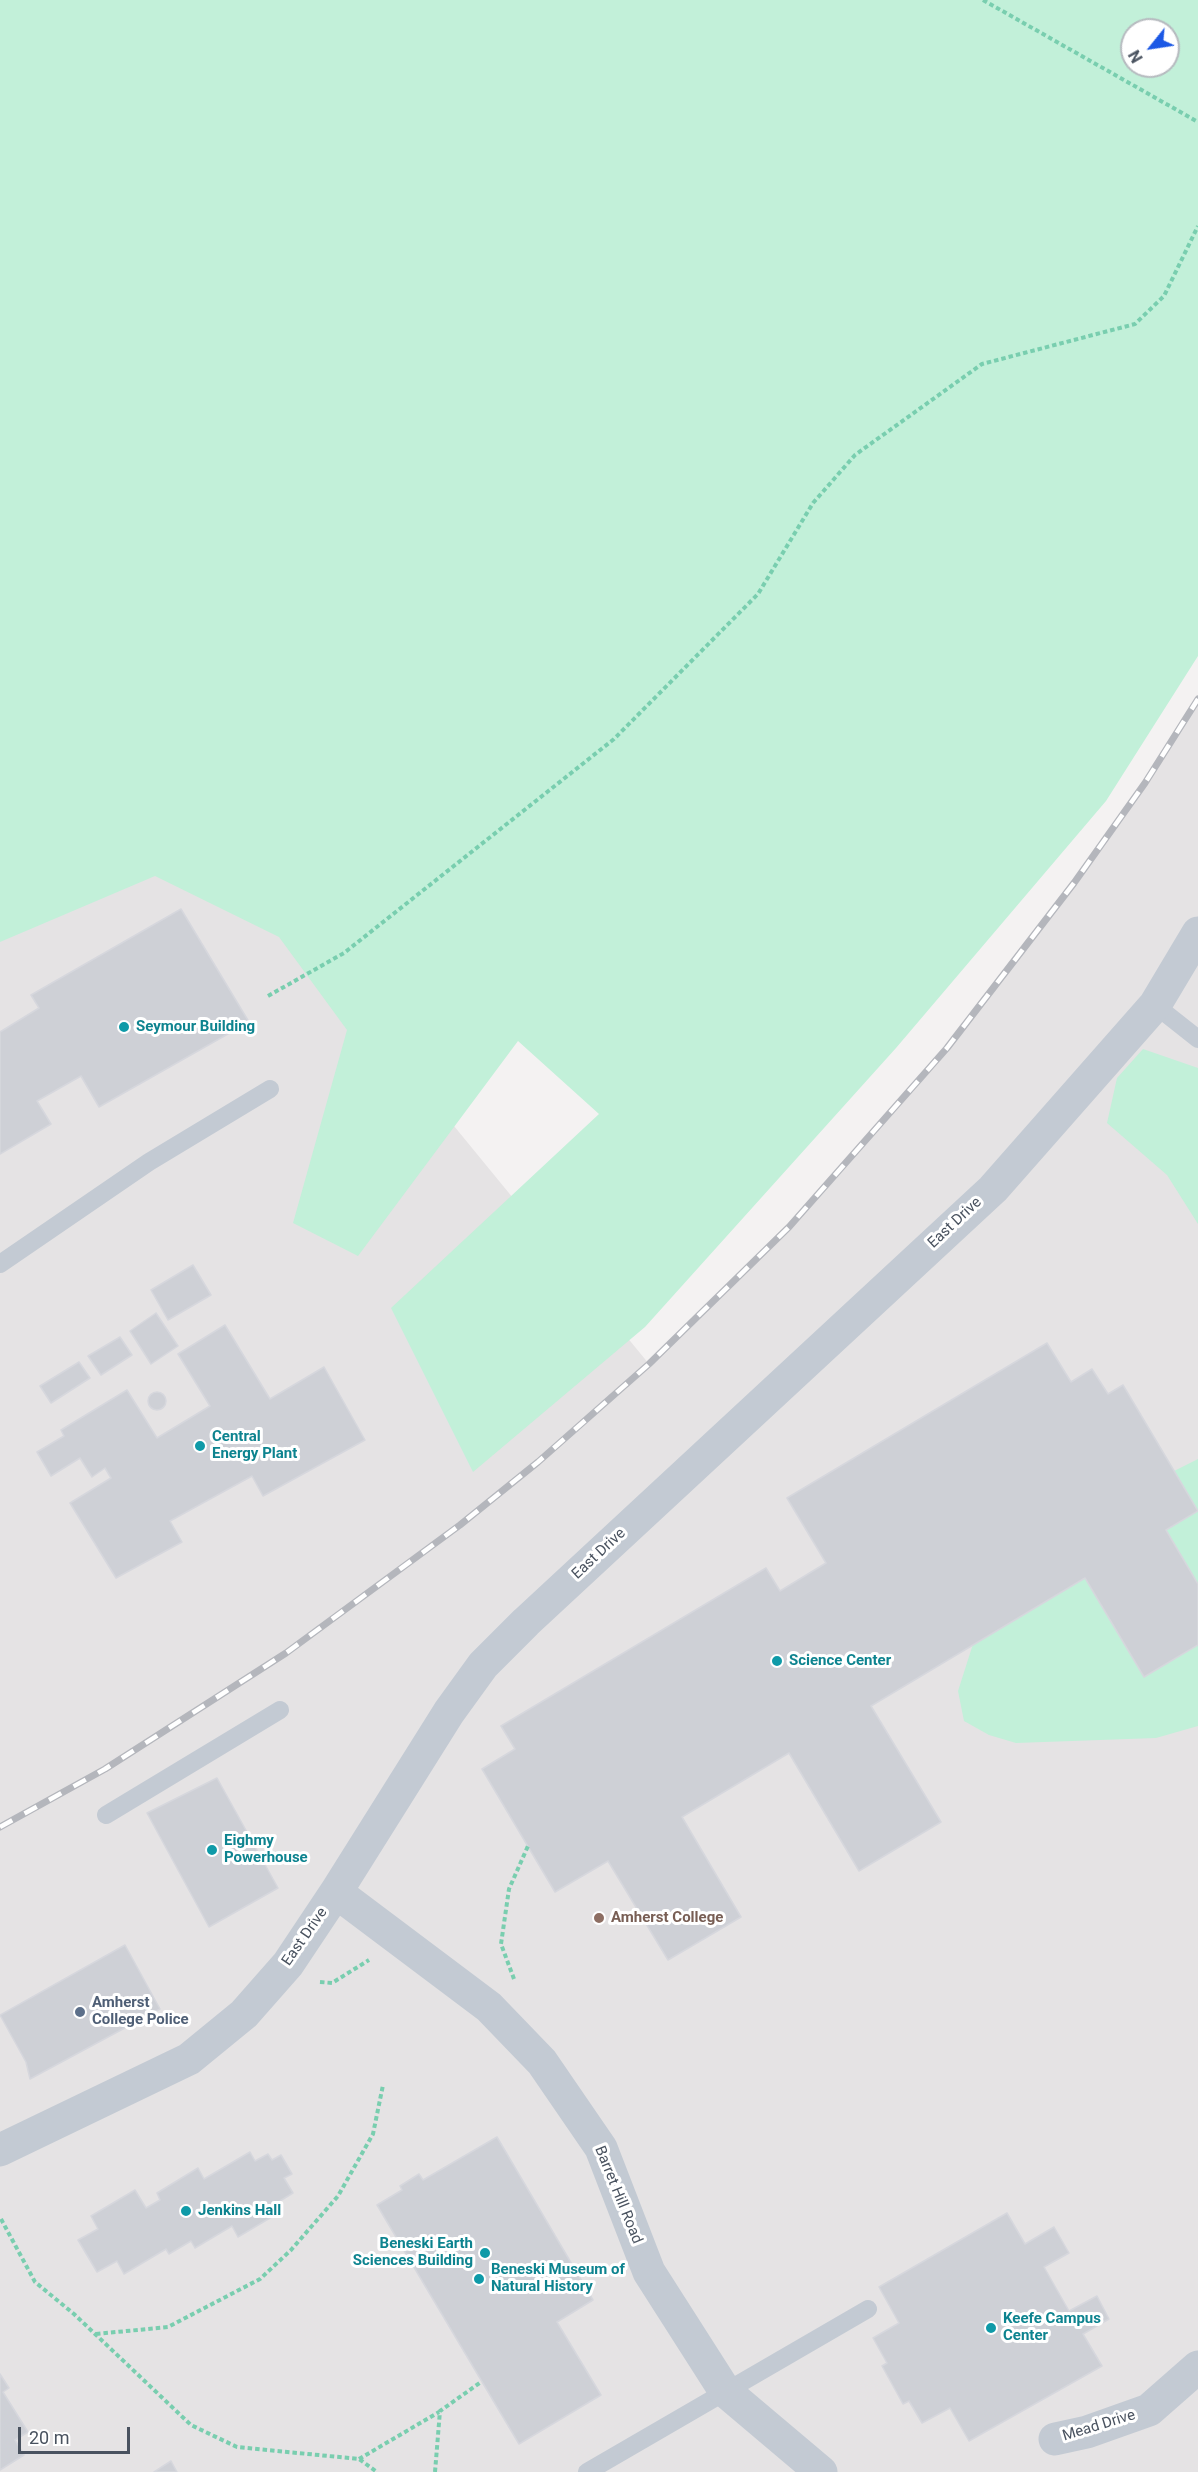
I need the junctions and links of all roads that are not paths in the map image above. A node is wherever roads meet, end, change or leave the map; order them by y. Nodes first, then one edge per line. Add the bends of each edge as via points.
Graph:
1 (1198, 933) edge
2 (1155, 1005) junction
3 (1198, 1039) edge
4 (270, 1089) dead end
5 (0, 1264) edge
6 (280, 1710) dead end
7 (106, 1815) dead end
8 (336, 1892) junction
9 (0, 2151) edge
10 (868, 2309) dead end
11 (1198, 2367) edge
12 (725, 2391) junction
13 (1055, 2439) dead end
14 (587, 2472) edge
15 (821, 2472) edge

1 - 2 street, East Drive
2 - 3 lane
2 - 8 street, East Drive via 993,1189 483,1665
4 - 5 lane via 149,1162
6 - 7 lane
8 - 9 street, East Drive via 288,1964 244,2014 189,2059
8 - 12 street, Barret Hill Road via 489,2007 542,2062 601,2148 649,2272
10 - 12 lane
11 - 13 street, Mead Drive via 1149,2410 1088,2432
12 - 14 lane
12 - 15 street, Barret Hill Road

